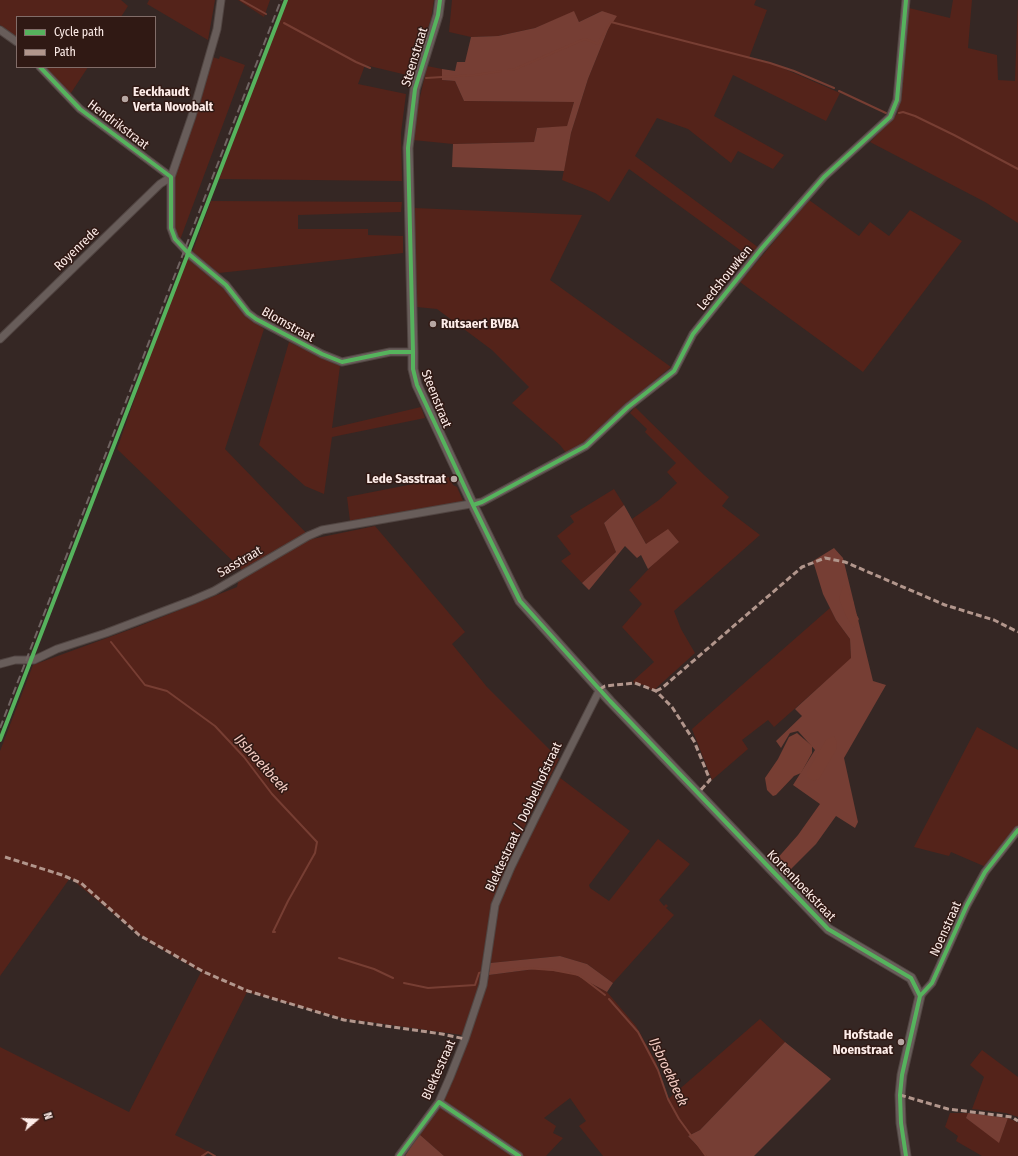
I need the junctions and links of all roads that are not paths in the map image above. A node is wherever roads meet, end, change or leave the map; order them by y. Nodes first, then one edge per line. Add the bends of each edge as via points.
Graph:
1 (221, 0) edge
2 (440, 0) edge
3 (906, 0) edge
4 (0, 30) edge
5 (16, 41) edge
6 (41, 68) edge
7 (171, 176) junction
8 (0, 339) edge
9 (413, 352) junction
10 (473, 505) junction
11 (0, 664) edge
12 (600, 689) junction
13 (1018, 830) edge
14 (483, 985) joint
15 (920, 996) junction
16 (439, 1102) junction
17 (399, 1156) edge
18 (519, 1156) edge
19 (906, 1156) edge

1 - 7 street, Blomstraat via 217,29 192,116
2 - 9 street, Steenstraat via 438,15 415,89 410,121 408,148
3 - 10 street, Leedshouwken via 897,100 890,117 824,177 762,248 693,334 674,371 628,407 586,446
4 - 5 street
6 - 7 street, Hendrikstraat via 80,109
7 - 8 street, Royenrede
7 - 9 street, Blomstraat via 171,228 175,240 226,285 248,313 256,319 342,362 390,352
9 - 10 street, Steenstraat via 417,385
10 - 11 street, Sasstraat via 322,530 194,600 57,649 34,660 10,660
10 - 12 street, Steenstraat via 520,601
12 - 14 street, Blektestraat / Dobbelhofstraat via 511,867 495,905
12 - 15 street, Kortenhoekstraat via 828,929 911,978
13 - 15 street, Noenstraat via 985,872 967,905 932,983
14 - 16 street, Blektestraat via 466,1039
15 - 19 street via 900,1095 900,1123
16 - 17 street, Blektestraat
16 - 18 street

